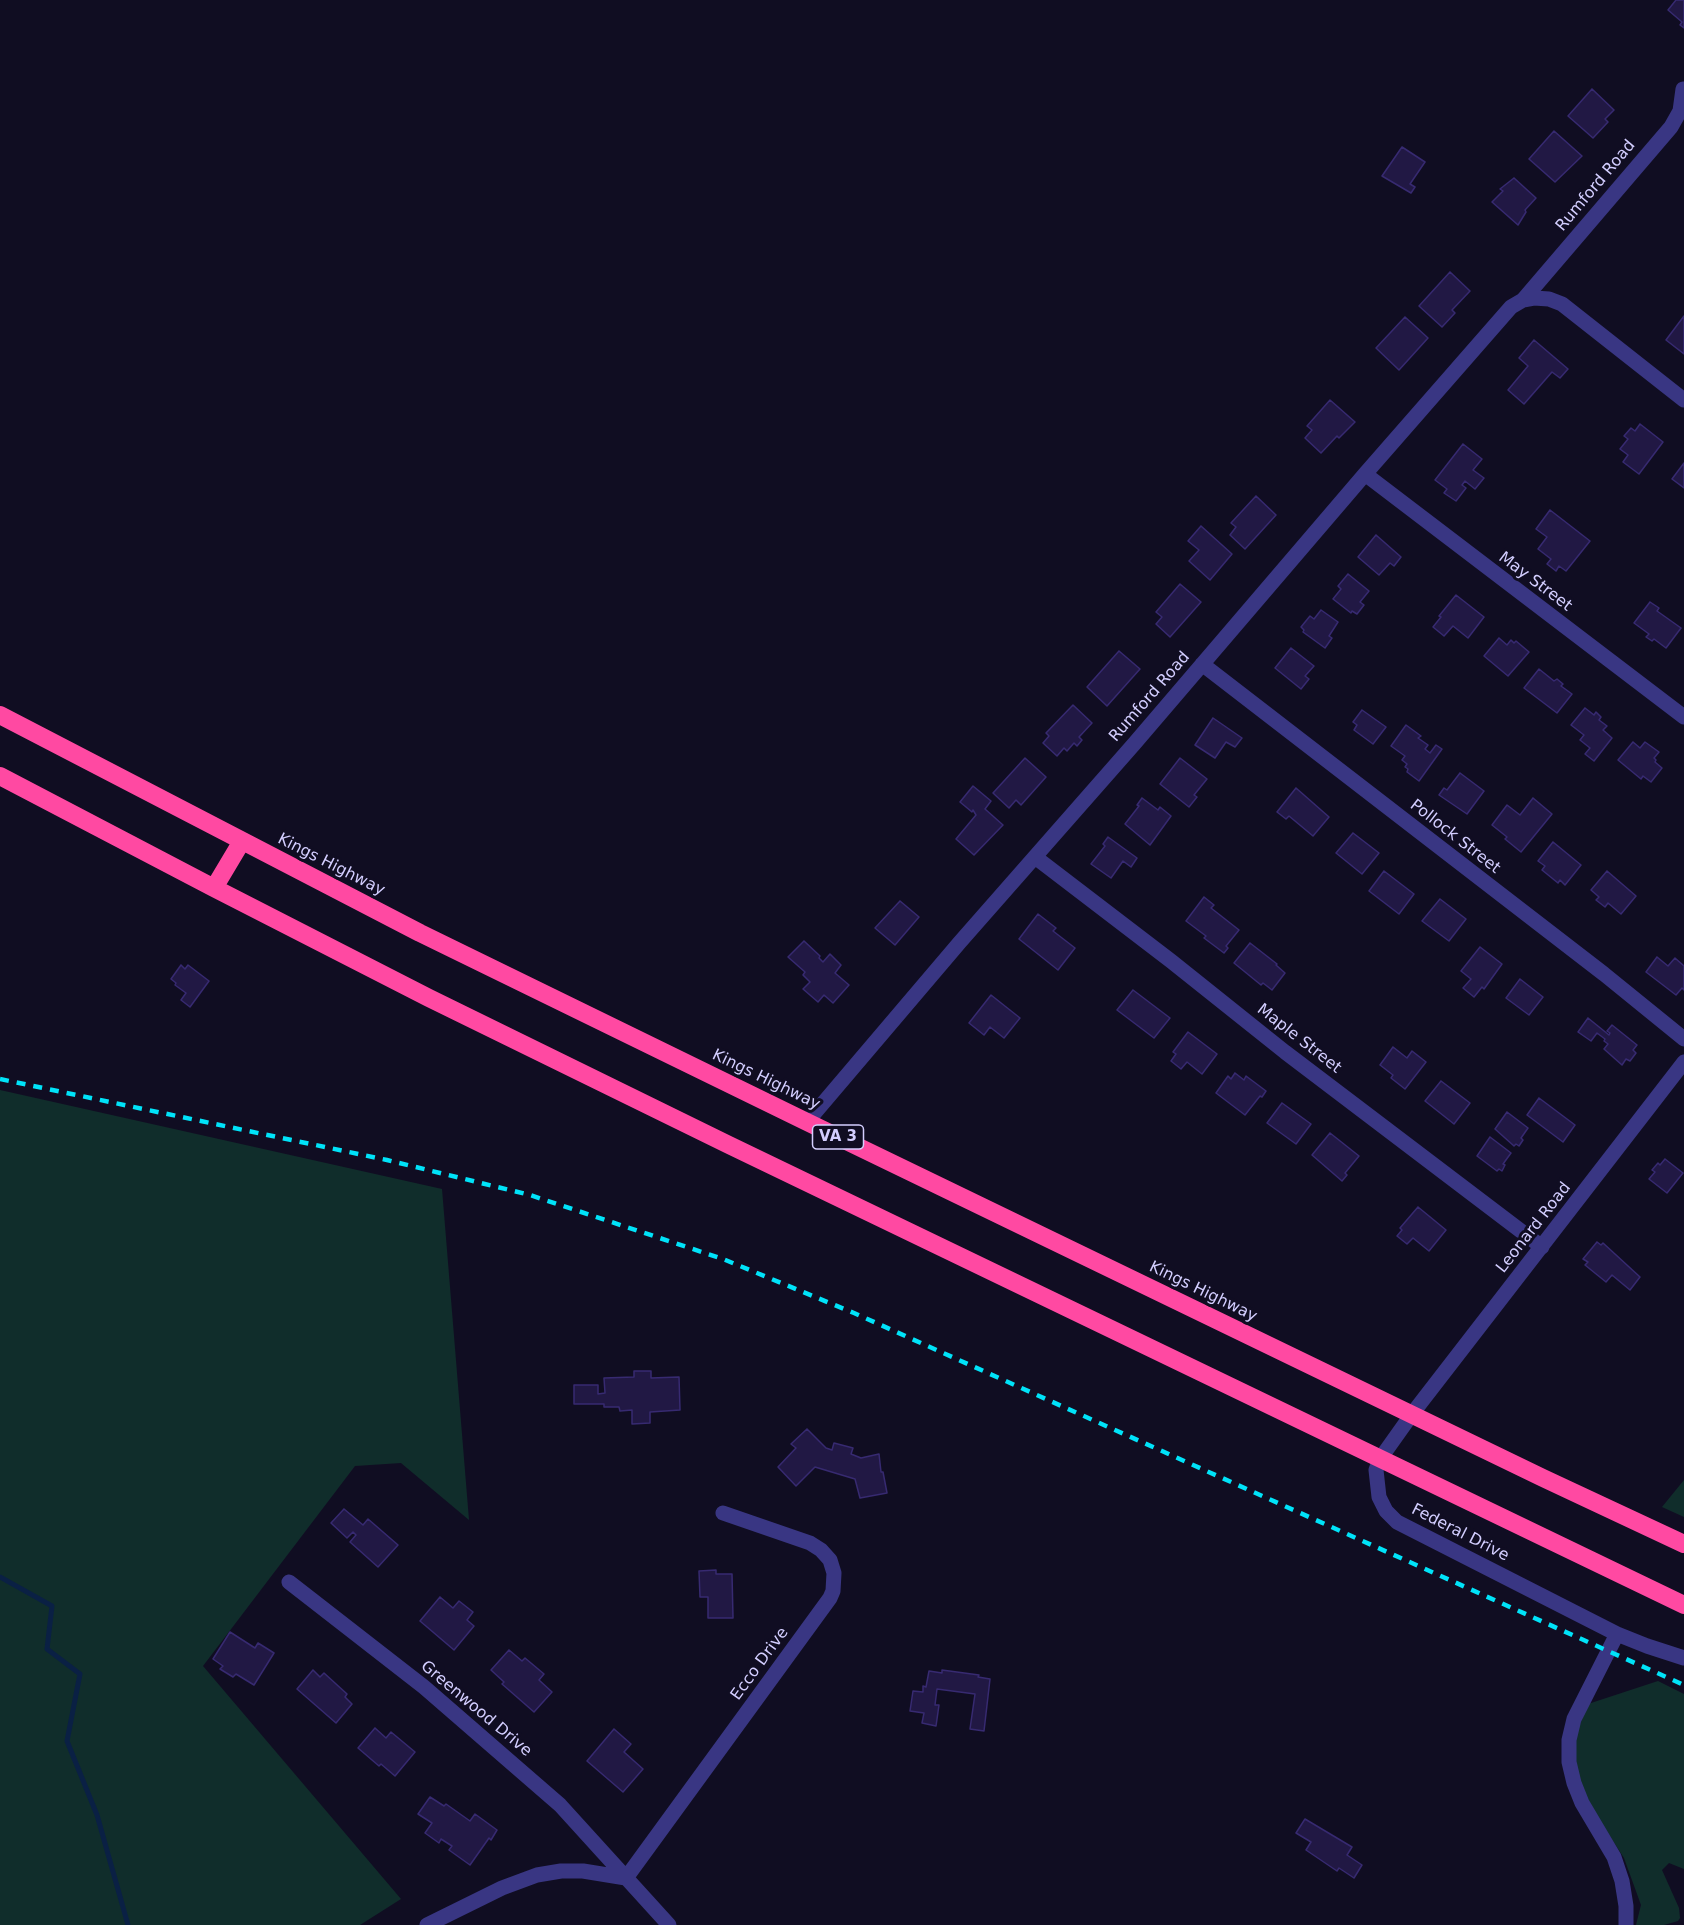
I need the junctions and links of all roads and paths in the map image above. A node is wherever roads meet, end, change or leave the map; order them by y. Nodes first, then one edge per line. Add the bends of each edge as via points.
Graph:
1 (1683, 89) edge
2 (1529, 299) junction
3 (1684, 400) edge
4 (1365, 474) junction
5 (1202, 664) junction
6 (0, 715) edge
7 (1684, 717) edge
8 (0, 776) edge
9 (242, 842) junction
10 (1035, 856) junction
11 (214, 888) junction
12 (1684, 1039) edge
13 (1684, 1062) edge
14 (807, 1122) junction
15 (1542, 1247) junction
16 (1412, 1414) junction
17 (1380, 1459) junction
18 (723, 1514) dead end
19 (1684, 1544) edge
20 (289, 1582) dead end
21 (1684, 1605) edge
22 (1617, 1635) junction
23 (1684, 1658) edge
24 (626, 1878) junction
25 (427, 1925) edge
26 (669, 1925) edge
27 (1626, 1925) edge

1 - 2 street, Rumford Road via 1680,111 1671,127
2 - 3 street via 1562,304
2 - 4 street, Rumford Road via 1504,313
4 - 5 street, Rumford Road
4 - 7 street, May Street
5 - 10 street, Rumford Road
5 - 12 street, Pollock Street
6 - 9 highway, Kings Highway / VA 3
8 - 11 highway
9 - 11 highway
9 - 14 highway, Kings Highway / VA 3
10 - 14 street, Rumford Road
10 - 15 street, Maple Street
11 - 17 highway via 740,1151
13 - 15 street, Leonard Road
14 - 16 highway, Kings Highway / VA 3
15 - 16 street, Leonard Road
16 - 17 street
16 - 19 highway, Kings Highway / VA 3
17 - 21 highway
17 - 22 street, Federal Drive via 1376,1470 1379,1497 1397,1522
18 - 24 street, Ecco Drive via 821,1550 834,1573 833,1591
20 - 24 street, Greenwood Drive via 424,1687 550,1797
22 - 23 street, Federal Drive
22 - 27 street via 1574,1719 1569,1762 1582,1803 1614,1857 1622,1881
24 - 25 street via 583,1871 537,1875
24 - 26 street, Greenwood Drive

